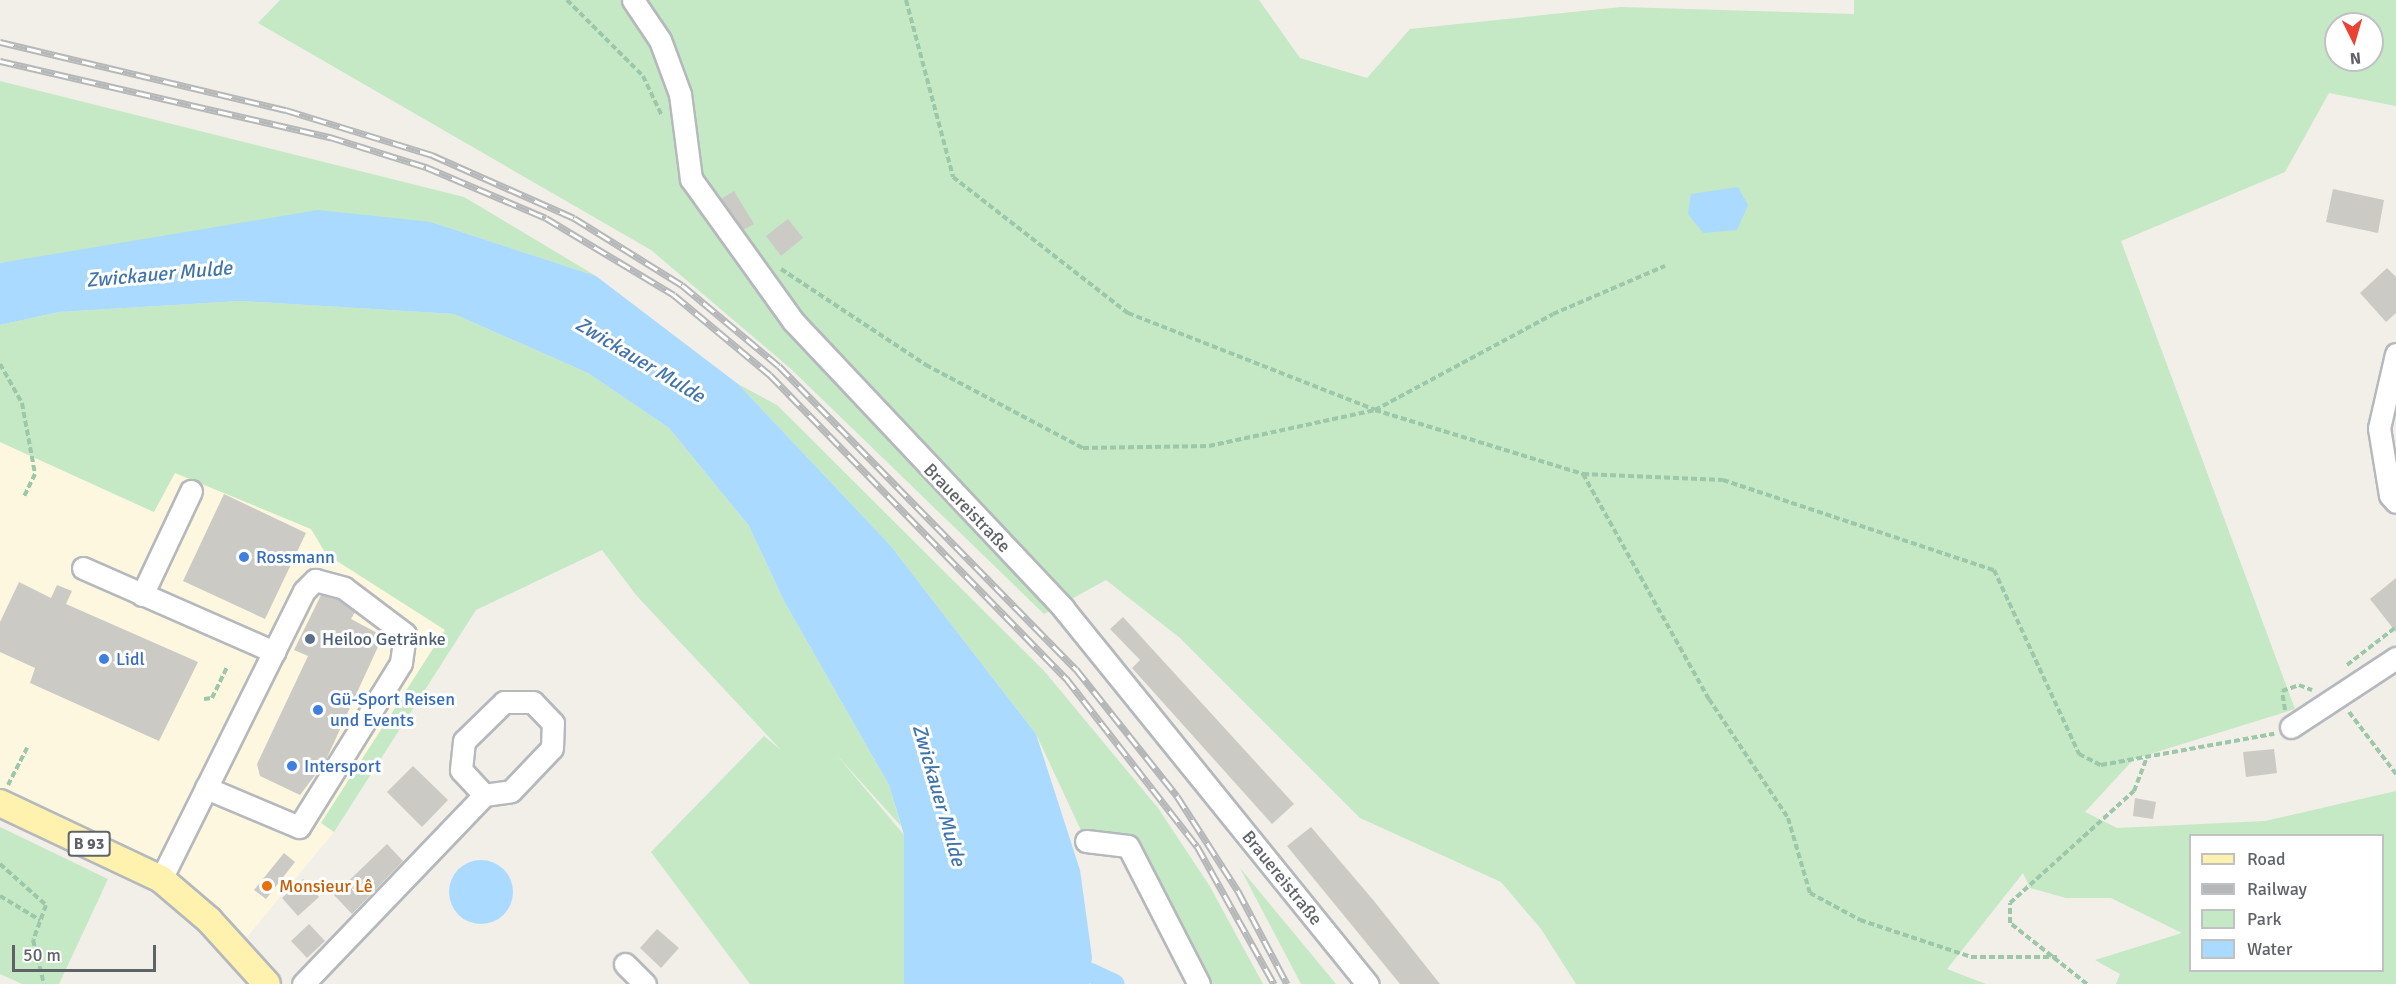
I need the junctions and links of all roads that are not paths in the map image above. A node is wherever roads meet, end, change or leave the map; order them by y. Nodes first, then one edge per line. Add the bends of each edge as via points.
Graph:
1 (633, 0) edge
2 (2396, 354) edge
3 (191, 491) dead end
4 (2396, 502) edge
5 (83, 568) dead end
6 (142, 595) junction
7 (274, 652) junction
8 (2396, 658) edge
9 (2291, 727) road end
10 (206, 788) junction
11 (484, 795) junction
12 (3, 796) edge
13 (1086, 841) dead end
14 (161, 879) junction
15 (625, 964) dead end
16 (267, 984) edge
17 (303, 984) edge
18 (645, 984) edge
19 (1199, 984) edge
20 (1367, 984) edge

1 - 20 street, Brauereistraße via 660,40 680,94 691,179 793,321 1063,608
2 - 4 street via 2379,428 2390,495
3 - 6 street
5 - 6 street
6 - 7 street
7 - 10 street
7 - 10 street via 315,580 344,588 405,634 401,663 299,827
8 - 9 street via 2340,699
10 - 14 street
11 - 11 street via 511,791 552,748 553,723 533,702 504,702 464,741 460,770
11 - 17 street
12 - 14 main road, B 93
13 - 19 street via 1128,846
14 - 16 main road, B 93 via 209,920
15 - 18 street

